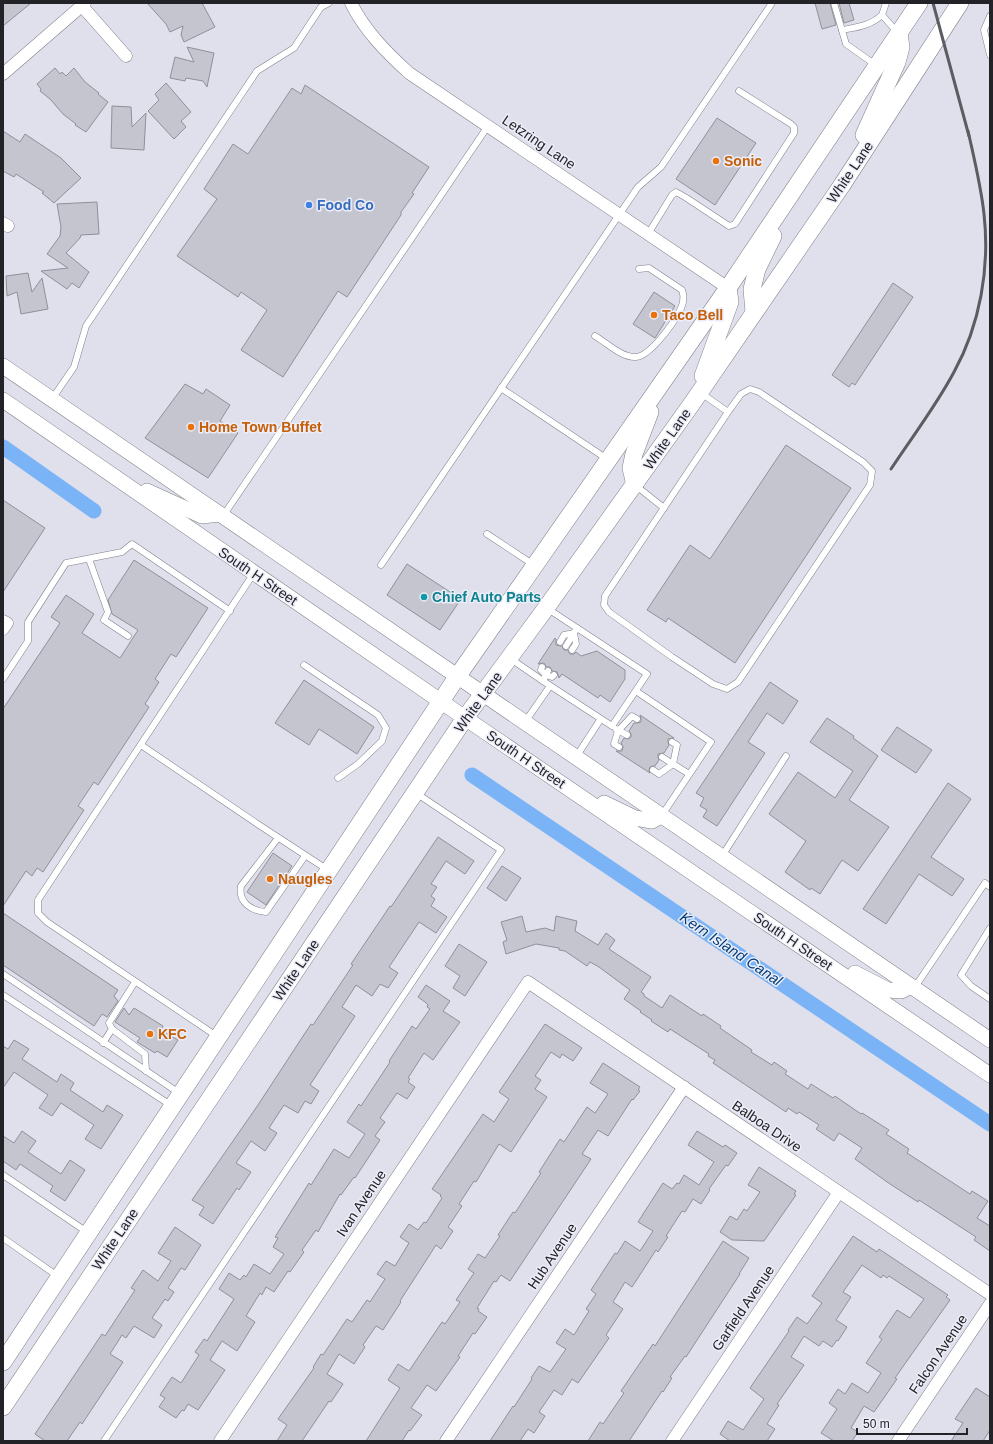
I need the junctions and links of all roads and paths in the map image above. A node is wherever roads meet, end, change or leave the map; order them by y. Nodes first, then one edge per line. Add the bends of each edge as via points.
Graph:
1 (329, 3) edge
2 (351, 3) edge
3 (772, 3) edge
4 (834, 3) edge
5 (886, 3) edge
6 (919, 3) edge
7 (960, 3) edge
8 (84, 4) edge
9 (882, 15) junction
10 (990, 16) edge
11 (842, 30) junction
12 (899, 34) junction
13 (126, 56) dead end
14 (990, 56) edge
15 (877, 66) junction
16 (3, 74) edge
17 (739, 91) dead end
18 (488, 126) junction
19 (810, 165) junction
20 (842, 185) junction
21 (620, 215) junction
22 (648, 234) junction
23 (639, 269) dead end
24 (728, 288) junction
25 (754, 312) junction
26 (595, 336) dead end
27 (3, 366) edge
28 (661, 385) junction
29 (501, 388) junction
30 (697, 397) junction
31 (52, 399) junction
32 (3, 400) edge
33 (728, 412) junction
34 (609, 460) junction
35 (108, 472) junction
36 (635, 485) junction
37 (664, 508) junction
38 (221, 515) junction
39 (487, 534) dead end
40 (89, 559) junction
41 (381, 565) dead end
42 (535, 566) junction
43 (254, 573) junction
44 (546, 608) junction
45 (230, 610) junction
46 (575, 631) junction
47 (128, 636) dead end
48 (560, 642) dead end
49 (566, 646) dead end
50 (572, 650) dead end
51 (509, 659) junction
52 (304, 665) dead end
53 (542, 667) dead end
54 (548, 676) junction
55 (457, 677) junction
56 (3, 679) edge
57 (550, 686) junction
58 (636, 691) junction
59 (483, 695) junction
60 (442, 701) junction
61 (465, 718) junction
62 (637, 719) dead end
63 (600, 720) junction
64 (525, 724) junction
65 (612, 726) junction
66 (618, 730) junction
67 (627, 735) dead end
68 (672, 742) dead end
69 (141, 745) junction
70 (619, 746) dead end
71 (786, 756) dead end
72 (662, 757) dead end
73 (575, 758) junction
74 (673, 764) junction
75 (653, 770) dead end
76 (689, 774) junction
77 (338, 778) dead end
78 (566, 786) junction
79 (416, 792) junction
80 (661, 816) junction
81 (278, 838) junction
82 (305, 856) junction
83 (721, 857) junction
84 (329, 871) junction
85 (990, 877) edge
86 (987, 885) edge
87 (990, 928) edge
88 (805, 949) junction
89 (3, 974) edge
90 (135, 982) junction
91 (528, 982) joint
92 (912, 987) junction
93 (3, 995) edge
94 (990, 999) edge
95 (112, 1029) junction
96 (219, 1038) junction
97 (990, 1040) edge
98 (103, 1043) junction
99 (146, 1071) junction
100 (990, 1075) edge
101 (684, 1087) junction
102 (177, 1101) junction
103 (161, 1171) junction
104 (3, 1175) edge
105 (839, 1192) junction
106 (88, 1233) junction
107 (3, 1238) edge
108 (59, 1277) junction
109 (990, 1294) edge
110 (990, 1304) edge
111 (3, 1362) edge
112 (3, 1407) edge
113 (104, 1441) edge
114 (220, 1441) edge
115 (446, 1441) edge
116 (672, 1441) edge
117 (898, 1441) edge

1 - 31 lane via 322,7 294,48 257,71 86,326 74,368
2 - 18 street, Letzring Lane via 371,35 409,73
3 - 21 lane via 661,167 638,187
4 - 11 lane
5 - 9 lane
6 - 12 main road, White Lane
7 - 20 main road, White Lane
8 - 13 street
8 - 16 street
9 - 11 lane via 866,25
9 - 12 lane
10 - 14 lane via 984,30
11 - 15 lane via 846,44
12 - 15 main road, White Lane
12 - 20 main road via 901,47 897,62
15 - 19 main road, White Lane
17 - 22 lane via 791,124 794,133 734,224 729,226 676,192
18 - 21 street, Letzring Lane
18 - 38 lane
19 - 24 main road, White Lane
19 - 25 main road via 757,269 752,289
20 - 25 main road, White Lane
21 - 22 street, Letzring Lane
21 - 29 lane
22 - 24 street, Letzring Lane
23 - 26 lane via 649,268 682,290 684,296 682,307 661,340 648,352 636,357 622,354
24 - 28 main road, White Lane
24 - 30 main road via 730,302
25 - 30 main road, White Lane
27 - 31 street, South H Street
28 - 34 main road, White Lane
28 - 36 main road via 634,454 631,468
29 - 34 lane
29 - 41 lane
30 - 33 lane
30 - 36 main road, White Lane
31 - 38 street, South H Street
32 - 35 street, South H Street
33 - 37 lane
33 - 37 lane via 741,394 750,389 759,392 863,462 872,472 870,485 738,682 727,689 713,684 672,657 609,612 604,605 605,596
34 - 42 main road, White Lane
35 - 38 street via 202,516
35 - 43 street, South H Street
36 - 37 lane
36 - 44 main road, White Lane
38 - 55 street, South H Street
39 - 42 lane
40 - 45 lane via 122,552 132,544
40 - 47 lane via 108,612 104,620
40 - 56 lane via 66,563 28,622 28,641
42 - 55 main road, White Lane
43 - 45 lane
43 - 60 street, South H Street
44 - 46 lane
44 - 51 main road, White Lane
45 - 69 lane
46 - 48 lane via 564,635
46 - 49 lane
46 - 50 lane via 576,644
46 - 58 lane via 647,674
51 - 54 lane
51 - 59 main road, White Lane
52 - 77 lane via 378,715 386,728 382,740 358,764
53 - 54 lane via 541,670
54 - 57 lane
55 - 59 street, South H Street
55 - 60 main road, White Lane
57 - 63 lane
57 - 64 lane
58 - 65 lane
58 - 76 lane via 711,742
59 - 61 main road, White Lane
59 - 64 street, South H Street
60 - 61 street, South H Street
60 - 84 main road, White Lane
61 - 78 street, South H Street
61 - 79 main road, White Lane
62 - 66 lane via 632,716
63 - 65 lane
63 - 73 lane
64 - 73 street, South H Street
65 - 66 lane
66 - 67 lane
66 - 70 lane via 614,744
68 - 74 lane via 677,745
69 - 81 lane
69 - 90 lane via 38,900 38,913 47,922
71 - 83 lane
72 - 74 lane
73 - 80 street, South H Street
74 - 75 lane via 659,774
74 - 76 lane
76 - 80 lane
78 - 80 street via 635,818 652,820
78 - 88 street, South H Street
79 - 103 main road, White Lane
79 - 113 lane via 501,850
80 - 83 street, South H Street
81 - 82 lane
81 - 82 lane via 241,886 242,901 259,912 266,912
82 - 84 lane
83 - 92 street, South H Street
84 - 96 main road, White Lane
85 - 86 lane
86 - 92 lane
87 - 94 lane via 961,975 971,986
88 - 92 street via 888,990 901,991
88 - 100 street, South H Street
89 - 98 lane
90 - 95 lane via 109,1023
90 - 96 lane
91 - 101 street, Balboa Drive
91 - 114 street, Ivan Avenue
92 - 97 street, South H Street
93 - 102 lane
95 - 98 lane
95 - 99 lane via 145,1054
96 - 102 main road, White Lane
96 - 103 main road via 221,1063
98 - 99 lane
99 - 102 lane
101 - 105 street, Balboa Drive
101 - 115 street, Hub Avenue
102 - 106 main road, White Lane
103 - 112 main road, White Lane
104 - 106 lane
105 - 109 street, Balboa Drive
105 - 116 street, Garfield Avenue
106 - 108 main road, White Lane
107 - 108 lane
108 - 111 main road, White Lane
110 - 117 street, Falcon Avenue

